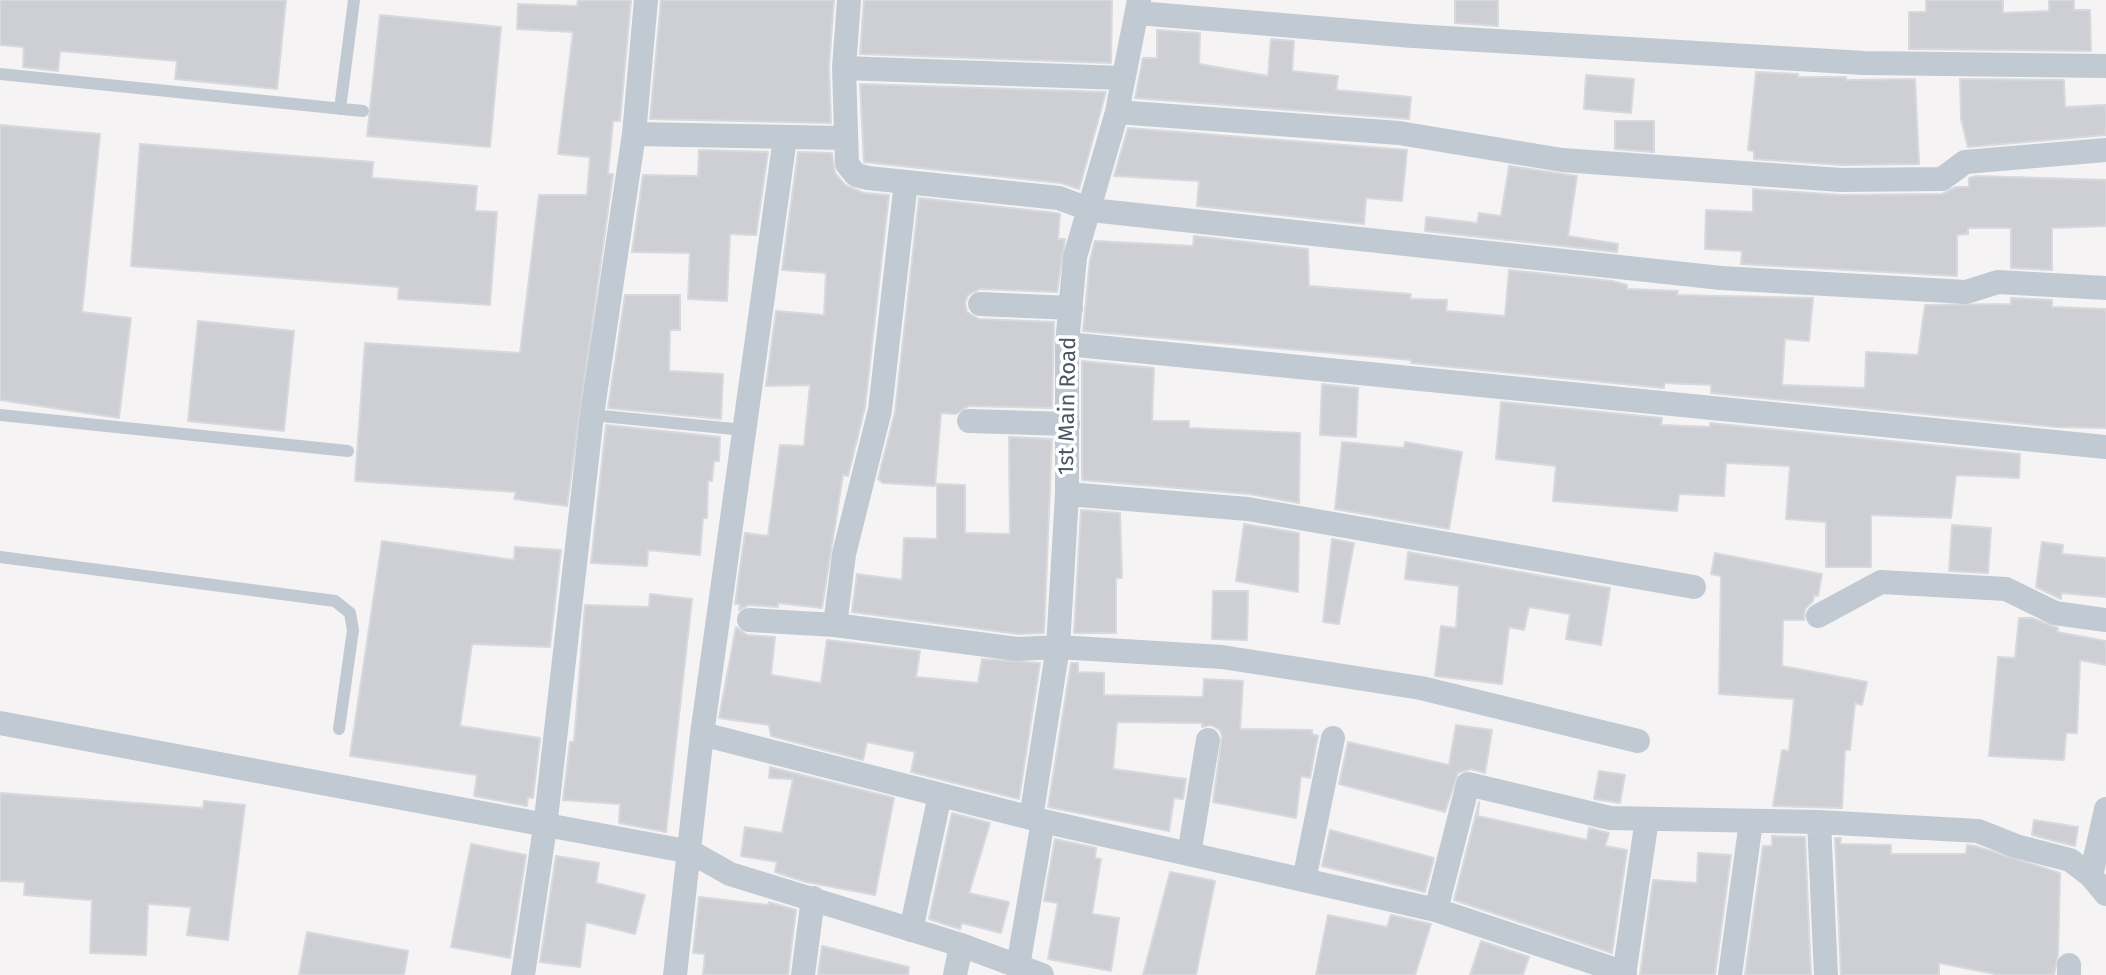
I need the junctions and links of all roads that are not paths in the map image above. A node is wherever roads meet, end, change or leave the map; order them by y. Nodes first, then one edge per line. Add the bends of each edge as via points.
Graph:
1 (354, 0) edge
2 (646, 0) edge
3 (849, 0) edge
4 (1139, 7) edge
5 (2106, 66) edge
6 (844, 68) junction
7 (0, 74) edge
8 (1122, 78) junction
9 (340, 109) junction
10 (363, 111) dead end
11 (1117, 112) junction
12 (634, 134) junction
13 (785, 138) junction
14 (845, 138) junction
15 (2106, 150) edge
16 (906, 182) junction
17 (1091, 210) junction
18 (2106, 288) edge
19 (980, 304) dead end
20 (1071, 308) junction
21 (1067, 344) junction
22 (0, 415) edge
23 (592, 415) junction
24 (969, 421) dead end
25 (1068, 424) junction
26 (744, 430) junction
27 (2106, 447) edge
28 (348, 451) dead end
29 (1067, 494) junction
30 (0, 557) edge
31 (1694, 587) dead end
32 (1818, 616) dead end
33 (749, 620) dead end
34 (2106, 620) edge
35 (835, 625) junction
36 (1058, 647) junction
37 (0, 723) edge
38 (339, 729) dead end
39 (702, 734) junction
40 (1333, 738) dead end
41 (1208, 740) dead end
42 (1638, 741) dead end
43 (940, 795) junction
44 (2106, 809) edge
45 (1647, 819) junction
46 (1037, 820) junction
47 (1751, 822) junction
48 (1819, 822) junction
49 (545, 827) junction
50 (2102, 845) edge
51 (691, 852) junction
52 (1189, 854) junction
53 (1304, 880) junction
54 (2099, 885) edge
55 (813, 898) junction
56 (1436, 910) junction
57 (911, 930) junction
58 (961, 946) junction
59 (1018, 966) junction
60 (1624, 974) edge
61 (523, 975) edge
62 (675, 975) edge
63 (803, 975) edge
64 (955, 975) edge
65 (1042, 975) edge
66 (1730, 975) edge
67 (1826, 975) edge

1 - 9 lane
2 - 12 street
3 - 6 street
4 - 5 street via 1413,36 1864,63
4 - 8 street, 1st Main Road
6 - 8 street
6 - 14 street
7 - 9 lane
8 - 11 street, 1st Main Road
9 - 10 lane
11 - 15 street via 1399,133 1562,160 1841,180 1942,179 1965,162
11 - 17 street, 1st Main Road
12 - 13 street
12 - 23 street
13 - 14 street
13 - 26 street
14 - 16 street via 847,164 856,175
16 - 17 street via 1059,198
16 - 35 street via 880,410 844,554
17 - 18 street via 1721,278 1966,292 1998,282
17 - 20 street, 1st Main Road via 1075,257
19 - 20 street
20 - 21 street, 1st Main Road
21 - 25 street, 1st Main Road
21 - 27 street
22 - 28 lane
23 - 26 lane
23 - 49 street
24 - 25 street
25 - 29 street, 1st Main Road
26 - 39 street
29 - 31 street via 1248,509
29 - 36 street, 1st Main Road
30 - 38 lane via 335,601 350,613 353,630
32 - 34 street via 1881,582 2006,589 2055,613
33 - 35 street
35 - 36 street via 1017,649
36 - 42 street via 1222,657 1421,688
36 - 46 street, 1st Main Road
37 - 49 street
39 - 43 street
39 - 51 street
40 - 53 street
41 - 52 street
43 - 46 street
43 - 57 street
44 - 50 street
45 - 47 street
45 - 56 street via 1610,818 1468,784
45 - 60 street
46 - 52 street
46 - 59 street, 1st Main Road
47 - 48 street
47 - 66 street
48 - 54 street via 1978,831 2070,860
48 - 67 street
49 - 51 street
49 - 61 street
50 - 54 street
51 - 55 street via 730,874
51 - 62 street
52 - 53 street
53 - 56 street
55 - 57 street
55 - 63 street
56 - 60 street
57 - 58 street
58 - 59 street
58 - 64 street
59 - 65 street

